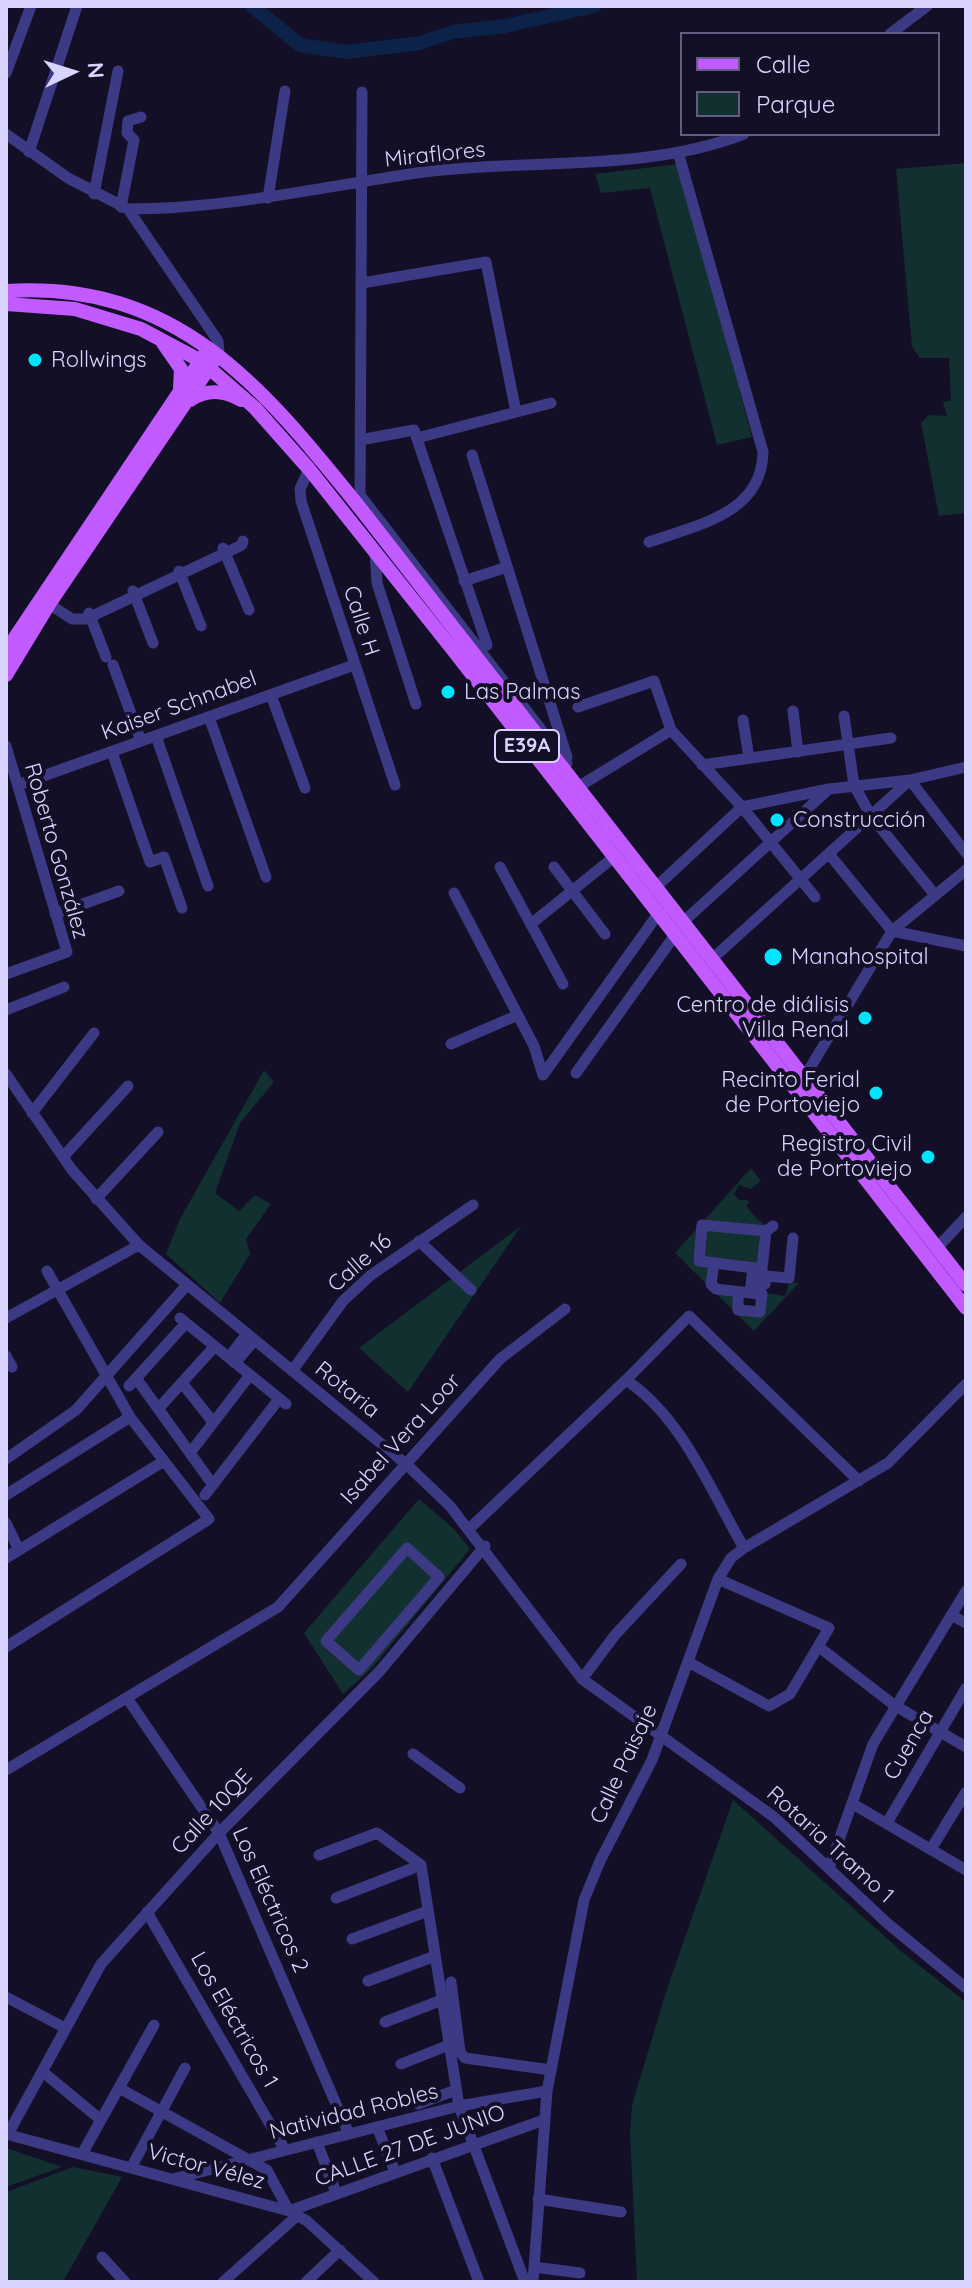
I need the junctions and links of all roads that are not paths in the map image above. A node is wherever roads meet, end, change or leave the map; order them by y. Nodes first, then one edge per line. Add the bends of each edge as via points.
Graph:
1 (31, 6) edge
2 (77, 6) edge
3 (927, 6) edge
4 (893, 32) edge
5 (118, 71) dead end
6 (6, 73) edge
7 (285, 91) dead end
8 (362, 92) dead end
9 (141, 117) dead end
10 (6, 134) edge
11 (737, 136) edge
12 (29, 152) junction
13 (678, 152) junction
14 (360, 184) junction
15 (94, 194) junction
16 (268, 198) junction
17 (125, 208) junction
18 (362, 283) junction
19 (6, 291) edge
20 (6, 304) edge
21 (149, 333) junction
22 (214, 350) junction
23 (205, 364) junction
24 (180, 401) junction
25 (551, 403) dead end
26 (516, 412) junction
27 (265, 417) junction
28 (417, 438) junction
29 (360, 440) junction
30 (472, 455) dead end
31 (309, 469) junction
32 (360, 501) junction
33 (649, 542) dead end
34 (375, 552) junction
35 (507, 567) junction
36 (179, 572) junction
37 (391, 573) junction
38 (464, 581) junction
39 (377, 583) junction
40 (134, 593) junction
41 (51, 601) junction
42 (249, 610) dead end
43 (90, 614) junction
44 (479, 624) junction
45 (201, 626) dead end
46 (466, 637) junction
47 (153, 643) dead end
48 (487, 645) dead end
49 (6, 651) edge
50 (354, 665) junction
51 (6, 675) edge
52 (271, 695) junction
53 (416, 704) dead end
54 (578, 707) dead end
55 (793, 711) dead end
56 (844, 716) dead end
57 (209, 717) junction
58 (743, 720) dead end
59 (671, 730) junction
60 (156, 736) junction
61 (891, 738) dead end
62 (141, 741) junction
63 (849, 745) junction
64 (6, 746) edge
65 (112, 752) junction
66 (798, 752) junction
67 (749, 758) junction
68 (569, 765) junction
69 (702, 765) junction
70 (966, 767) edge
71 (910, 780) junction
72 (578, 784) junction
73 (18, 785) junction
74 (395, 785) dead end
75 (854, 785) junction
76 (305, 788) dead end
77 (829, 789) junction
78 (742, 807) junction
79 (871, 816) junction
80 (770, 842) junction
81 (966, 853) edge
82 (829, 854) junction
83 (614, 857) junction
84 (500, 867) dead end
85 (554, 867) dead end
86 (966, 870) edge
87 (266, 877) dead end
88 (800, 878) junction
89 (208, 886) dead end
90 (656, 887) junction
91 (119, 891) dead end
92 (572, 891) junction
93 (454, 893) dead end
94 (935, 895) junction
95 (815, 897) dead end
96 (182, 908) dead end
97 (55, 914) junction
98 (658, 914) junction
99 (531, 924) junction
100 (679, 928) junction
101 (892, 931) junction
102 (605, 934) dead end
103 (966, 946) edge
104 (696, 950) junction
105 (712, 959) junction
106 (6, 974) edge
107 (563, 984) dead end
108 (64, 987) dead end
109 (6, 1010) edge
110 (518, 1015) junction
111 (94, 1033) dead end
112 (451, 1044) dead end
113 (576, 1073) dead end
114 (6, 1074) edge
115 (804, 1078) junction
116 (128, 1086) dead end
117 (32, 1113) junction
118 (158, 1132) dead end
119 (63, 1157) junction
120 (96, 1199) junction
121 (473, 1205) dead end
122 (966, 1217) edge
123 (793, 1238) dead end
124 (419, 1241) junction
125 (139, 1245) junction
126 (937, 1248) junction
127 (714, 1263) junction
128 (757, 1268) junction
129 (47, 1271) dead end
130 (966, 1285) edge
131 (186, 1286) junction
132 (56, 1289) junction
133 (471, 1290) dead end
134 (752, 1291) junction
135 (966, 1308) edge
136 (565, 1309) dead end
137 (6, 1318) edge
138 (250, 1338) junction
139 (215, 1346) junction
140 (232, 1360) junction
141 (292, 1371) junction
142 (250, 1375) junction
143 (106, 1376) junction
144 (626, 1380) junction
145 (182, 1383) junction
146 (966, 1384) edge
147 (158, 1409) junction
148 (130, 1417) junction
149 (213, 1422) junction
150 (190, 1453) junction
151 (6, 1459) edge
152 (164, 1461) junction
153 (406, 1464) junction
154 (859, 1481) junction
155 (6, 1495) edge
156 (6, 1523) edge
157 (470, 1528) junction
158 (485, 1546) junction
159 (407, 1548) joint
160 (744, 1548) junction
161 (19, 1550) junction
162 (6, 1558) edge
163 (681, 1564) dead end
164 (718, 1579) junction
165 (966, 1591) edge
166 (951, 1615) junction
167 (966, 1623) edge
168 (6, 1647) edge
169 (819, 1647) junction
170 (688, 1662) junction
171 (582, 1679) junction
172 (966, 1688) edge
173 (127, 1698) junction
174 (894, 1705) junction
175 (940, 1732) junction
176 (661, 1737) junction
177 (966, 1747) edge
178 (413, 1754) dead end
179 (6, 1770) edge
180 (460, 1788) dead end
181 (966, 1792) edge
182 (853, 1804) junction
183 (887, 1823) junction
184 (219, 1833) junction
185 (931, 1849) junction
186 (319, 1855) dead end
187 (421, 1865) junction
188 (829, 1868) junction
189 (966, 1870) edge
190 (336, 1898) dead end
191 (428, 1911) junction
192 (147, 1912) junction
193 (352, 1939) dead end
194 (435, 1956) junction
195 (368, 1981) dead end
196 (451, 1982) dead end
197 (966, 1988) edge
198 (6, 1997) edge
199 (442, 2000) junction
200 (385, 2022) dead end
201 (154, 2025) dead end
202 (65, 2028) junction
203 (449, 2045) junction
204 (401, 2064) dead end
205 (185, 2068) dead end
206 (551, 2070) junction
207 (43, 2072) junction
208 (119, 2088) junction
209 (456, 2090) junction
210 (547, 2091) junction
211 (418, 2104) dead end
212 (459, 2106) junction
213 (162, 2112) junction
214 (101, 2120) junction
215 (544, 2120) junction
216 (377, 2127) junction
217 (7, 2134) edge
218 (349, 2134) junction
219 (317, 2142) junction
220 (473, 2143) junction
221 (285, 2150) junction
222 (82, 2154) junction
223 (432, 2158) junction
224 (248, 2159) junction
225 (131, 2168) junction
226 (395, 2172) junction
227 (172, 2179) junction
228 (336, 2193) junction
229 (538, 2199) junction
230 (621, 2212) dead end
231 (294, 2213) junction
232 (340, 2250) junction
233 (102, 2257) dead end
234 (534, 2267) junction
235 (580, 2273) dead end
236 (125, 2282) edge
237 (223, 2282) edge
238 (306, 2282) edge
239 (374, 2282) edge
240 (479, 2282) edge
241 (525, 2282) edge
242 (533, 2282) edge

1 - 6 street
2 - 12 street
3 - 4 street
5 - 15 street
7 - 16 street
8 - 14 street
9 - 17 street via 128,121 127,133 134,140
10 - 12 street
11 - 13 street, Miraflores
12 - 15 street
13 - 14 street, Miraflores via 424,172
13 - 33 street via 763,452 754,489 733,510
14 - 16 street, Miraflores
14 - 18 street
15 - 17 street
16 - 17 street, Miraflores
17 - 22 street via 218,341
18 - 26 street via 486,262
18 - 29 street
19 - 22 main road, E39A via 107,302 152,317
20 - 21 main road, E39A via 75,309
21 - 23 main road, E39A
21 - 24 main road via 178,362
22 - 23 main road
22 - 32 main road, E39A via 283,414
23 - 24 main road
23 - 27 main road, E39A
24 - 27 main road via 223,392
24 - 41 main road
24 - 49 main road
25 - 26 street
26 - 28 street
27 - 31 main road, E39A
28 - 29 street via 414,430
28 - 38 street
29 - 32 street
30 - 35 street
31 - 34 main road, E39A
31 - 50 street, Calle H via 301,501
32 - 46 main road, E39A
34 - 37 main road, E39A
34 - 39 street
35 - 38 street
35 - 68 street
36 - 40 street
36 - 42 street via 225,550
36 - 45 street
37 - 39 street
37 - 83 main road, E39A
38 - 44 street
39 - 53 street
40 - 43 street
40 - 47 street
41 - 43 street via 75,620
41 - 51 main road
43 - 62 street
44 - 46 street
44 - 48 street
46 - 68 street
46 - 72 main road, E39A
50 - 52 street, Kaiser Schnabel
50 - 74 street, Calle H
52 - 57 street, Kaiser Schnabel
52 - 76 street
54 - 59 street via 654,681
55 - 66 street
56 - 63 street
57 - 60 street, Kaiser Schnabel
57 - 87 street
58 - 67 street
59 - 69 street
59 - 72 street
60 - 62 street, Kaiser Schnabel
60 - 89 street
61 - 63 street
62 - 65 street, Kaiser Schnabel
63 - 66 street
63 - 75 street
64 - 73 street, Roberto González
65 - 73 street, Kaiser Schnabel
65 - 96 street via 150,862 164,857
66 - 67 street
67 - 69 street
68 - 72 street
69 - 78 street
70 - 71 street
71 - 75 street
71 - 79 street
71 - 81 street
72 - 90 main road, E39A
73 - 97 street, Roberto González
75 - 77 street
75 - 79 street
77 - 78 street
77 - 80 street
78 - 80 street
78 - 90 street
79 - 82 street
79 - 94 street
80 - 88 street
80 - 100 street
82 - 88 street
82 - 101 street
83 - 92 street
83 - 98 main road, E39A
84 - 99 street
85 - 92 street
86 - 94 street
88 - 95 street
88 - 105 street
90 - 100 main road, E39A
91 - 97 street
92 - 99 street
92 - 102 street
93 - 110 street
94 - 101 street
97 - 106 street, Roberto González via 67,952
98 - 100 main road, E39A
98 - 110 street via 543,1075
99 - 107 street
100 - 104 main road, E39A
100 - 113 street
101 - 103 street
101 - 115 street
104 - 105 main road, E39A
104 - 135 main road, E39A
105 - 115 main road, E39A
108 - 109 street
110 - 112 street
111 - 117 street
114 - 117 street, Rotaria
115 - 126 main road, E39A
116 - 119 street
117 - 119 street, Rotaria
118 - 120 street
119 - 120 street, Rotaria
120 - 125 street, Rotaria
121 - 124 street, Calle 16
122 - 126 street
123 - 134 street via 789,1278 766,1276 765,1284
124 - 133 street
124 - 141 street, Calle 16 via 343,1301
125 - 131 street, Rotaria
125 - 132 street
126 - 130 main road, E39A
127 - 128 street
127 - 128 street via 697,1258 705,1223 770,1233
127 - 134 street via 711,1284 716,1289
128 - 134 street
129 - 132 street
131 - 138 street, Rotaria
131 - 143 street
132 - 137 street
132 - 143 street
136 - 153 street, Isabel Vera Loor via 500,1359
138 - 140 street
138 - 141 street, Rotaria
139 - 140 street
139 - 145 street
139 - 147 street via 183,1320 132,1382
140 - 142 street
141 - 153 street, Rotaria
142 - 149 street
142 - 150 street via 283,1402 209,1490
143 - 148 street
143 - 151 street via 71,1414
144 - 154 street via 689,1316
144 - 157 street
144 - 160 street via 672,1424
145 - 147 street
145 - 149 street
146 - 154 street, Calle Paisaje via 897,1456
147 - 150 street
148 - 152 street
148 - 155 street
149 - 150 street
152 - 161 street
152 - 168 street via 209,1519
153 - 157 street, Rotaria
153 - 173 street, Isabel Vera Loor via 278,1607
154 - 160 street, Calle Paisaje
156 - 161 street
157 - 158 street, Rotaria
158 - 171 street, Rotaria
158 - 184 street, Calle 10QE via 379,1672
159 - 159 street via 326,1641 359,1670 439,1577
160 - 164 street, Calle Paisaje
161 - 162 street
163 - 171 street
164 - 169 street via 829,1628
164 - 170 street, Calle Paisaje
165 - 166 street
166 - 167 street
166 - 174 street
169 - 170 street via 790,1694 769,1706
169 - 174 street
170 - 176 street, Calle Paisaje
171 - 176 street, Rotaria
172 - 175 street, Cuenca
173 - 179 street, Isabel Vera Loor
173 - 184 street, Los Eléctricos 2
174 - 175 street
174 - 182 street via 873,1744
175 - 177 street
175 - 183 street, Cuenca
176 - 188 street, Rotaria Tramo 1 via 757,1803
176 - 206 street, Calle Paisaje via 584,1900
178 - 180 street
181 - 185 street
182 - 183 street
182 - 188 street
183 - 185 street
184 - 192 street, Calle 10QE
184 - 218 street, Los Eléctricos 2
185 - 189 street
186 - 187 street via 377,1833
187 - 190 street
187 - 191 street
188 - 197 street, Rotaria Tramo 1
191 - 193 street
191 - 194 street
192 - 202 street, Calle 10QE via 101,1964
192 - 221 street, Los Eléctricos 1
194 - 195 street
194 - 199 street
196 - 206 street via 465,2058
198 - 202 street
199 - 200 street
199 - 203 street
201 - 208 street
202 - 207 street, Calle 10QE
203 - 204 street
203 - 209 street
205 - 213 street
206 - 210 street, Calle Paisaje
207 - 214 street
207 - 217 street, Calle 10QE
208 - 213 street
208 - 214 street
209 - 211 street
209 - 212 street
210 - 212 street, Natividad Robles
210 - 215 street, Calle Paisaje
212 - 216 street, Natividad Robles
212 - 220 street
213 - 224 street
213 - 225 street
214 - 222 street
215 - 220 street, CALLE 27 DE JUNIO
215 - 229 street, Calle Paisaje
216 - 218 street, Natividad Robles
216 - 226 street
217 - 222 street, Victor Vélez
218 - 219 street, Natividad Robles
219 - 221 street, Natividad Robles
219 - 228 street
220 - 223 street, CALLE 27 DE JUNIO
220 - 241 street
221 - 224 street, Natividad Robles
222 - 225 street, Victor Vélez
223 - 226 street, CALLE 27 DE JUNIO
223 - 240 street
224 - 227 street, Natividad Robles
224 - 231 street via 267,2170
225 - 227 street, Victor Vélez
226 - 228 street, CALLE 27 DE JUNIO
227 - 231 street, Victor Vélez
228 - 231 street, CALLE 27 DE JUNIO
229 - 230 street
229 - 234 street, Calle Paisaje
231 - 232 street, Victor Vélez
231 - 237 street
232 - 238 street
232 - 239 street, Victor Vélez
233 - 236 street
234 - 235 street
234 - 242 street, Calle Paisaje

